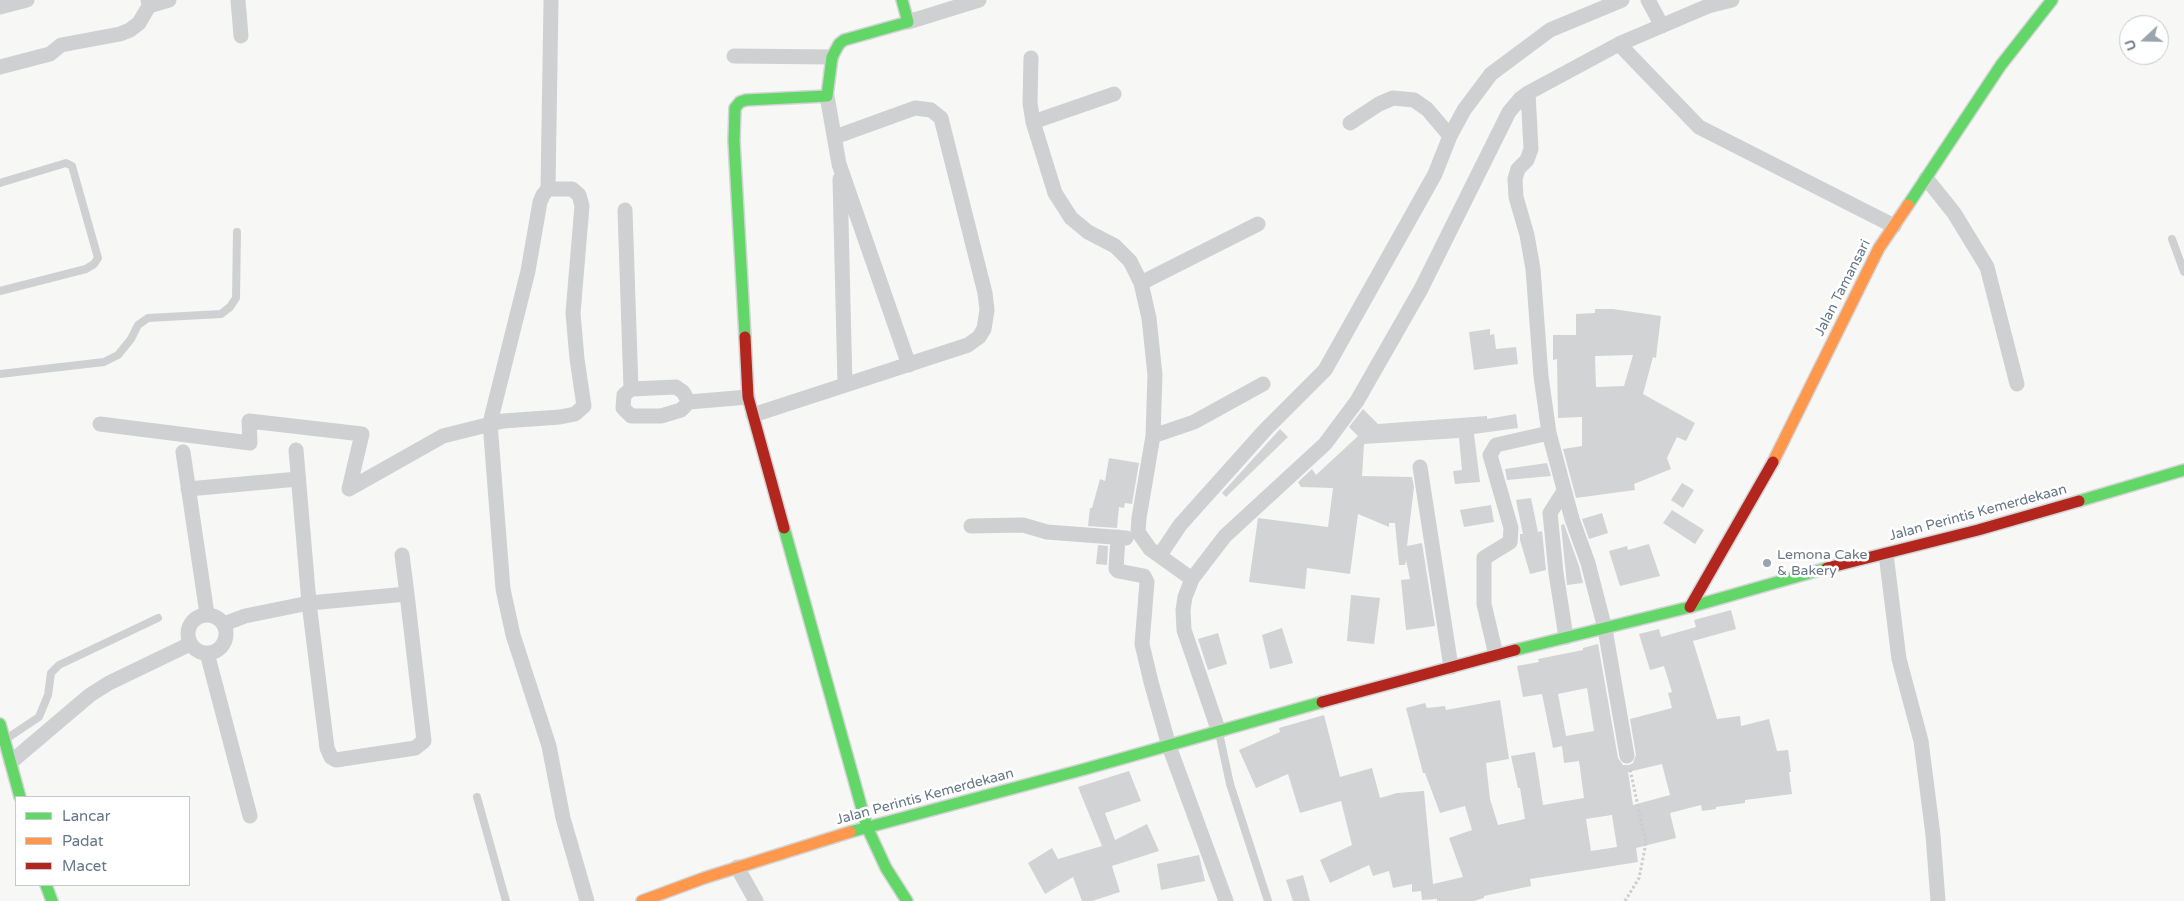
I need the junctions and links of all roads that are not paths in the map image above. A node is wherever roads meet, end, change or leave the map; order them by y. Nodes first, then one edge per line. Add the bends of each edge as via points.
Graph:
1 (27, 0) edge
2 (169, 0) edge
3 (238, 0) edge
4 (902, 0) edge
5 (979, 0) edge
6 (1622, 0) edge
7 (1648, 0) edge
8 (1732, 0) edge
9 (2052, 0) edge
10 (551, 1) edge
11 (148, 3) edge
12 (0, 7) edge
13 (1659, 20) junction
14 (908, 22) junction
15 (241, 36) dead end
16 (1619, 44) junction
17 (734, 56) dead end
18 (832, 57) junction
19 (1031, 58) dead end
20 (0, 67) edge
21 (1528, 93) junction
22 (1114, 94) dead end
23 (827, 96) junction
24 (1033, 122) junction
25 (1350, 123) dead end
26 (1450, 136) junction
27 (835, 137) junction
28 (840, 164) junction
29 (1926, 178) junction
30 (0, 183) edge
31 (548, 189) junction
32 (625, 210) dead end
33 (1258, 224) dead end
34 (1894, 226) junction
35 (237, 232) dead end
36 (2172, 239) dead end
37 (2184, 272) edge
38 (1141, 283) junction
39 (0, 292) edge
40 (908, 365) junction
41 (0, 374) edge
42 (1263, 384) dead end
43 (2017, 384) dead end
44 (845, 385) junction
45 (631, 389) junction
46 (748, 397) junction
47 (689, 402) junction
48 (753, 416) junction
49 (490, 423) junction
50 (100, 424) dead end
51 (1550, 433) junction
52 (1153, 436) junction
53 (296, 450) dead end
54 (183, 452) dead end
55 (1420, 467) dead end
56 (2184, 470) edge
57 (298, 479) junction
58 (188, 489) junction
59 (1564, 491) junction
60 (971, 526) dead end
61 (1118, 537) junction
62 (1142, 539) junction
63 (1886, 554) junction
64 (402, 555) dead end
65 (1164, 558) junction
66 (1187, 576) junction
67 (407, 594) junction
68 (309, 603) junction
69 (1690, 607) junction
70 (206, 614) junction
71 (158, 618) dead end
72 (224, 624) junction
73 (1606, 629) junction
74 (1566, 637) junction
75 (190, 644) junction
76 (207, 654) junction
77 (1496, 654) junction
78 (1451, 667) junction
79 (0, 724) edge
80 (1216, 732) junction
81 (4, 740) junction
82 (1173, 745) junction
83 (1627, 756) road end
84 (11, 762) junction
85 (20, 796) edge
86 (477, 797) dead end
87 (250, 816) dead end
88 (867, 827) junction
89 (737, 867) junction
90 (46, 886) edge
91 (52, 901) edge
92 (506, 901) edge
93 (587, 901) edge
94 (642, 901) edge
95 (756, 901) edge
96 (907, 901) edge
97 (1226, 901) edge
98 (1268, 901) edge
99 (1938, 901) edge

1 - 12 street
2 - 11 street
3 - 15 street
4 - 14 main road
5 - 14 street
6 - 26 street via 1550,30 1491,74 1464,110
7 - 13 street
8 - 13 street
9 - 29 main road, Jalan Tamansari via 2001,65
10 - 31 street
11 - 20 street via 139,23 130,30 61,45 50,54
13 - 16 street
14 - 18 main road via 844,40
16 - 21 street
16 - 34 street via 1699,126
17 - 18 street
18 - 23 main road
19 - 24 street
21 - 51 street via 1530,150 1515,179 1516,197 1533,269 1541,376
21 - 66 street via 1510,112 1421,289 1357,401 1325,444 1225,536
22 - 24 street
23 - 27 street
23 - 46 main road via 746,100 735,108
24 - 38 street via 1056,193 1071,218 1088,232 1115,246 1130,261
25 - 26 street via 1393,98 1414,100 1427,109
26 - 65 street via 1435,174 1325,370 1266,428 1180,526
27 - 28 street
27 - 40 street via 915,108 931,110 941,118 986,292 987,310 984,329 968,345
28 - 40 street
28 - 44 street
29 - 34 main road, Jalan Tamansari
29 - 43 street via 1954,213 1988,267
30 - 39 lane via 66,163 72,166 98,258 86,269
31 - 49 street via 540,202 528,271
31 - 49 street via 572,189 579,195 582,206 573,313 584,406 575,414 560,417
32 - 45 street
33 - 38 street
34 - 69 main road, Jalan Tamansari via 1879,248 1784,442
35 - 41 lane via 236,298 221,314 148,318 138,325 118,355 104,362
36 - 37 lane
38 - 52 street via 1149,318 1155,375
40 - 44 street
42 - 52 street via 1194,422
44 - 48 street
45 - 47 street via 676,387
45 - 47 street via 624,395 623,408 631,416 661,416 680,410
46 - 47 street
46 - 48 main road
48 - 88 main road
49 - 50 street via 443,436 349,489 362,434 249,421 250,443
49 - 93 street via 503,589 513,635 549,746 563,818
51 - 59 street
51 - 77 street via 1496,445 1490,455 1511,528 1510,542 1484,558 1484,604
52 - 62 street via 1139,518 1138,532
53 - 57 street
54 - 58 street
55 - 78 street
56 - 63 main road, Jalan Perintis Kemerdekaan
57 - 58 street
57 - 68 street
58 - 70 street
59 - 73 street
59 - 74 street via 1550,513
60 - 61 street via 1023,525 1047,532
61 - 62 street
61 - 82 street via 1116,568 1144,576 1147,582 1142,644
62 - 65 street
63 - 69 main road, Jalan Perintis Kemerdekaan
63 - 99 street via 1898,659 1921,741
64 - 67 street
65 - 66 street
66 - 80 street via 1184,630
67 - 68 street
67 - 68 street via 424,741 415,748 336,760 327,748
68 - 72 street via 244,616
69 - 73 main road, Jalan Perintis Kemerdekaan
70 - 72 street via 219,618
70 - 75 street via 190,624
71 - 81 lane via 59,665 52,673 39,717
72 - 76 street via 224,643 220,649
73 - 74 main road, Jalan Perintis Kemerdekaan
73 - 83 street
74 - 77 main road, Jalan Perintis Kemerdekaan
75 - 76 street
75 - 84 street via 90,695
76 - 87 street
77 - 78 main road, Jalan Perintis Kemerdekaan
78 - 80 main road, Jalan Perintis Kemerdekaan
79 - 81 main road
80 - 82 main road, Jalan Perintis Kemerdekaan
80 - 98 lane
81 - 84 main road
82 - 88 main road, Jalan Perintis Kemerdekaan
82 - 97 street
84 - 85 main road
86 - 92 lane
88 - 89 main road, Jalan Perintis Kemerdekaan
88 - 96 main road via 886,868
89 - 94 main road, Jalan Perintis Kemerdekaan via 675,892
89 - 95 street
90 - 91 main road

